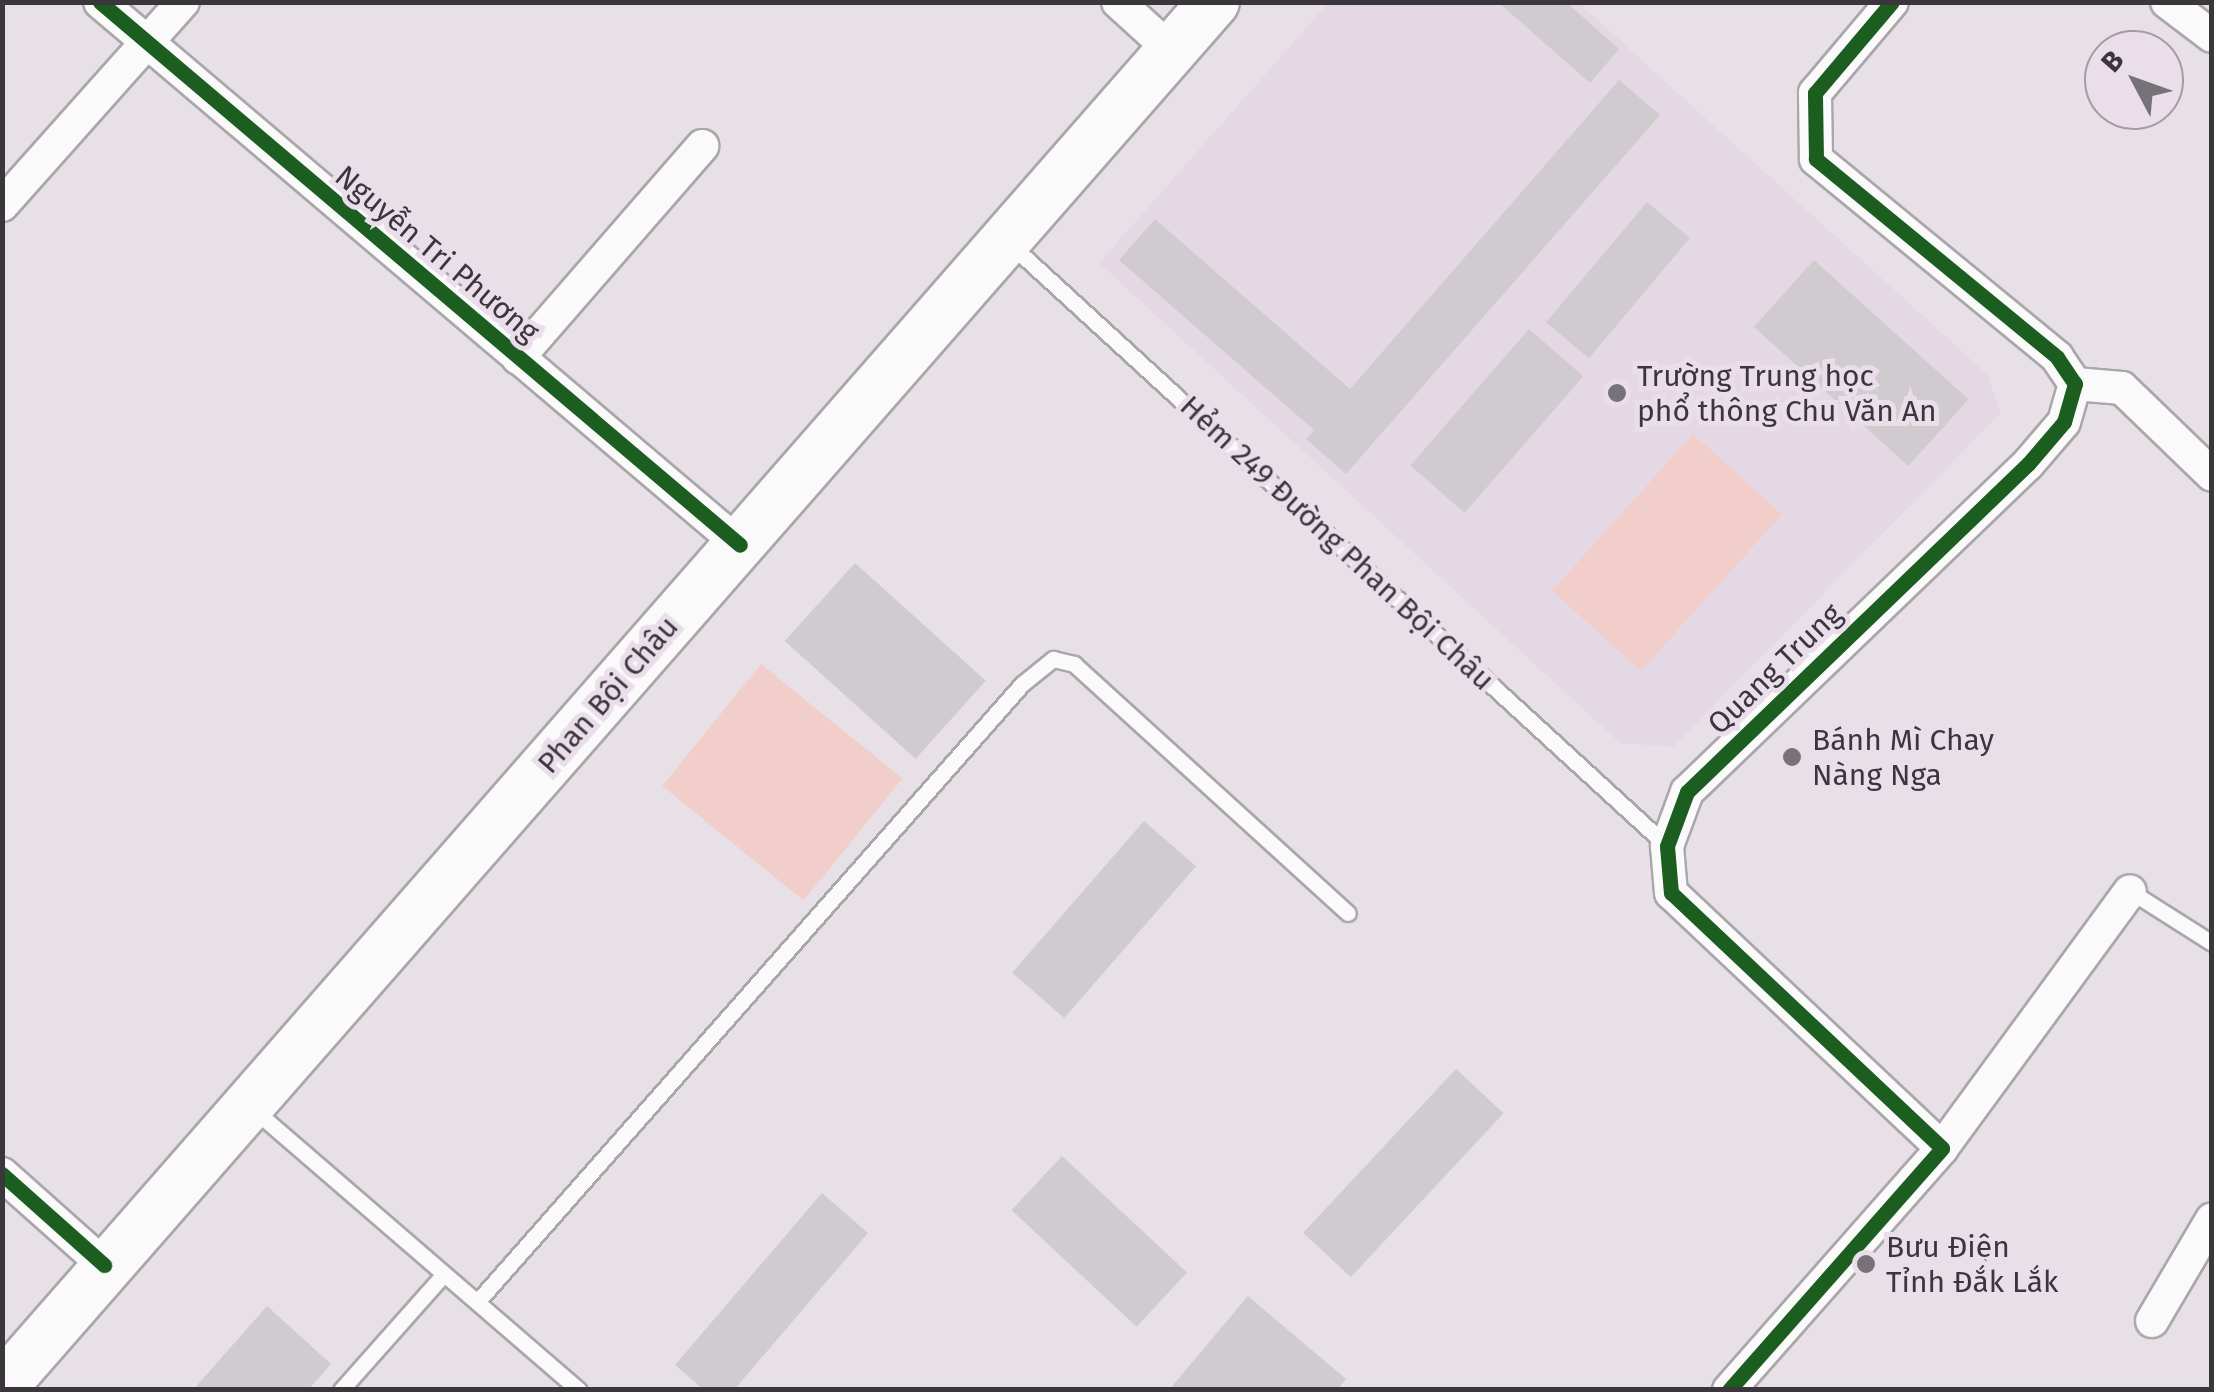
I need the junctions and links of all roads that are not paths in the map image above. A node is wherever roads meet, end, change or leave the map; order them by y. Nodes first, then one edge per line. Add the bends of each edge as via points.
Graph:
1 (100, 2) edge
2 (183, 2) edge
3 (1118, 2) edge
4 (1214, 2) edge
5 (1892, 2) edge
6 (2167, 2) edge
7 (2212, 36) edge
8 (146, 44) junction
9 (1172, 51) junction
10 (702, 146) dead end
11 (2, 205) edge
12 (1006, 240) junction
13 (518, 358) junction
14 (2075, 384) junction
15 (2212, 476) edge
16 (740, 545) junction
17 (1667, 846) junction
18 (2130, 891) joint
19 (1348, 913) dead end
20 (2212, 942) edge
21 (247, 1103) junction
22 (1942, 1148) junction
23 (2, 1174) edge
24 (2212, 1218) edge
25 (104, 1266) junction
26 (444, 1274) junction
27 (477, 1302) junction
28 (2152, 1321) dead end
29 (2, 1387) edge
30 (341, 1390) edge
31 (579, 1390) edge
32 (1729, 1390) edge

1 - 8 street, Nguyễn Tri Phương
2 - 8 street
3 - 9 street
4 - 9 main road, Phan Bội Châu
5 - 14 street via 1815,93 1816,160 2057,357
6 - 7 street
8 - 11 street
8 - 13 street, Nguyễn Tri Phương
9 - 12 main road, Phan Bội Châu
10 - 13 street
12 - 16 main road, Phan Bội Châu
12 - 17 lane, Hẻm 249 Đường Phan Bội Châu
13 - 16 street, Nguyễn Tri Phương
14 - 15 street via 2122,388
14 - 17 street, Quang Trung via 2064,422 2028,464 1686,792
16 - 21 main road, Phan Bội Châu
17 - 22 street, Quang Trung via 1671,893
18 - 20 lane
18 - 22 street
19 - 27 lane via 1074,664 1053,660 1022,684
21 - 25 main road, Phan Bội Châu
21 - 26 lane
22 - 32 street
23 - 25 street
24 - 28 street
25 - 29 main road, Phan Bội Châu
26 - 27 lane
26 - 30 lane
27 - 31 lane

